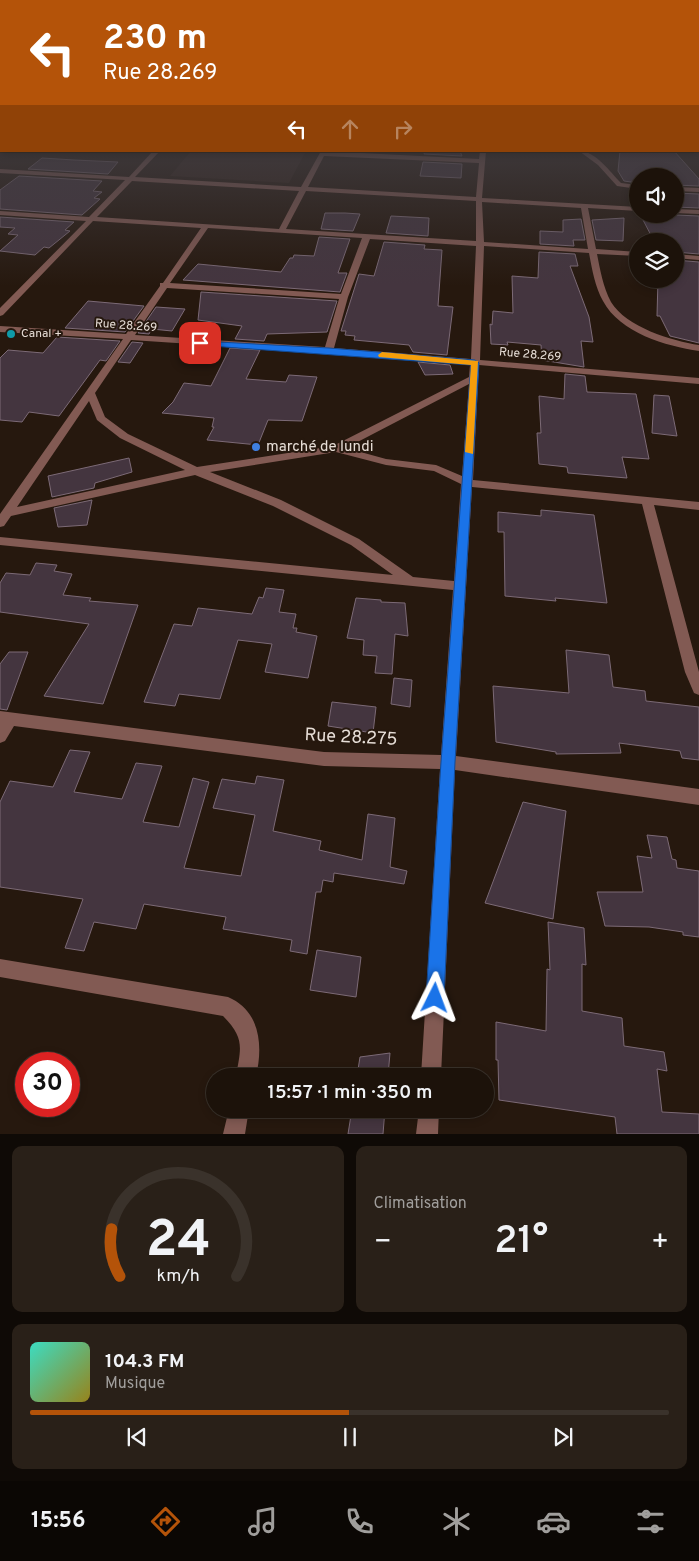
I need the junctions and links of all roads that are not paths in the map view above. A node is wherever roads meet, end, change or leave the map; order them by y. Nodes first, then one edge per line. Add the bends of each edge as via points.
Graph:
1 (129, 180) edge
2 (161, 180) edge
3 (309, 180) edge
4 (481, 180) edge
5 (614, 180) edge
6 (629, 186) edge
7 (304, 189) junction
8 (684, 189) edge
9 (699, 190) edge
10 (479, 198) junction
11 (584, 206) junction
12 (629, 208) edge
13 (684, 211) edge
14 (699, 212) edge
15 (0, 213) edge
16 (90, 219) junction
17 (206, 226) junction
18 (281, 231) junction
19 (368, 236) junction
20 (480, 244) junction
21 (593, 252) junction
22 (629, 254) edge
23 (684, 257) edge
24 (699, 258) edge
25 (163, 285) junction
26 (344, 297) junction
27 (0, 313) edge
28 (0, 329) edge
29 (126, 339) junction
30 (699, 348) edge
31 (329, 350) junction
32 (475, 363) junction
33 (474, 378) junction
34 (699, 381) edge
35 (90, 391) junction
36 (336, 449) junction
37 (196, 471) junction
38 (468, 483) junction
39 (647, 502) junction
40 (699, 506) edge
41 (8, 513) junction
42 (0, 523) edge
43 (0, 540) edge
44 (410, 580) junction
45 (460, 586) junction
46 (699, 689) edge
47 (5, 719) edge
48 (0, 736) edge
49 (448, 762) junction
50 (699, 798) edge
51 (0, 968) edge
52 (248, 1068) edge
53 (431, 1068) edge
54 (237, 1118) edge
55 (429, 1118) edge
56 (234, 1134) edge
57 (428, 1134) edge

1 - 16 street
2 - 7 street
3 - 7 street
4 - 10 street
5 - 6 street via 619,185
7 - 10 street
7 - 18 street
8 - 9 street
10 - 11 street
10 - 20 street
11 - 12 street
11 - 21 street
13 - 14 street
15 - 16 street
16 - 17 street
16 - 27 street
17 - 18 street
17 - 25 street
18 - 19 street
19 - 20 street
19 - 26 street
20 - 21 street
20 - 32 street
21 - 22 street
21 - 30 street via 606,302 623,318 650,334
23 - 24 street
25 - 26 street
25 - 29 street
26 - 31 street
28 - 29 street, Rue 28.269
29 - 31 street, Rue 28.269
29 - 35 street
31 - 32 street, Rue 28.269
32 - 33 street
32 - 34 street, Rue 28.269
33 - 36 street
33 - 38 street
35 - 37 street via 101,418 124,436
35 - 41 street
36 - 37 street
36 - 38 street via 386,462 436,468
37 - 41 street
37 - 44 street via 277,503 355,542
38 - 39 street
38 - 45 street
39 - 40 street
39 - 46 street
41 - 42 street
43 - 44 street
44 - 45 street
45 - 49 street
47 - 48 street
47 - 49 street, Rue 28.275 via 324,759
49 - 50 street, Rue 28.275
49 - 53 street
51 - 52 street via 228,1007 244,1022 253,1047
54 - 56 street
55 - 57 street

